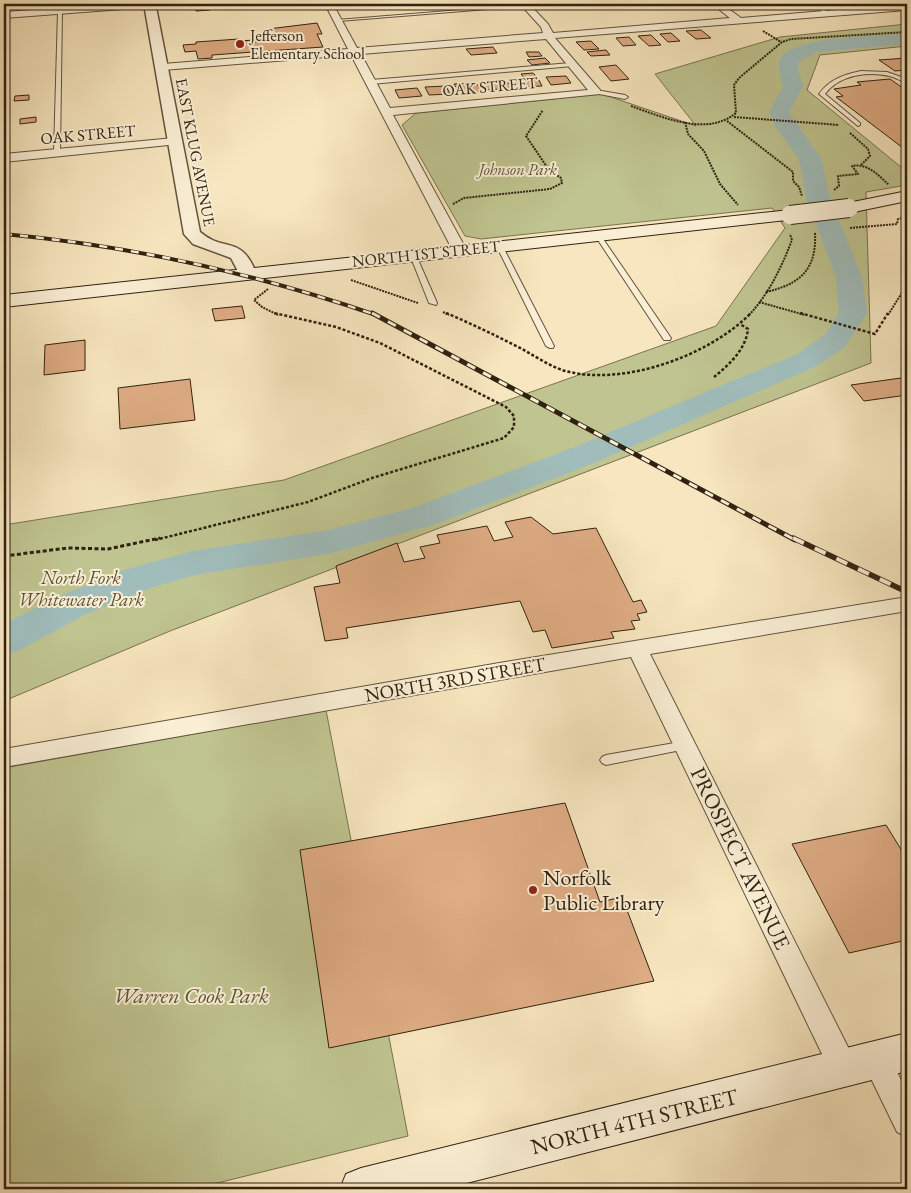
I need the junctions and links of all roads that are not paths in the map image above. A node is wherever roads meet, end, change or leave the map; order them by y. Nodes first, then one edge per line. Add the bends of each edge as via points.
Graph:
1 (151, 4) edge
2 (330, 4) edge
3 (550, 4) edge
4 (716, 4) edge
5 (814, 4) edge
6 (524, 5) edge
7 (907, 7) edge
8 (60, 11) junction
9 (827, 13) junction
10 (4, 15) edge
11 (338, 20) junction
12 (738, 20) junction
13 (549, 36) junction
14 (355, 52) junction
15 (572, 65) junction
16 (163, 68) junction
17 (907, 81) edge
18 (371, 82) junction
19 (596, 92) junction
20 (625, 97) dead end
21 (387, 112) junction
22 (858, 124) dead end
23 (174, 142) junction
24 (57, 152) junction
25 (4, 158) edge
26 (907, 196) edge
27 (907, 205) edge
28 (849, 208) junction
29 (597, 234) junction
30 (499, 245) junction
31 (458, 250) junction
32 (413, 255) junction
33 (247, 274) junction
34 (4, 301) edge
35 (433, 302) dead end
36 (667, 338) dead end
37 (550, 346) dead end
38 (907, 604) edge
39 (637, 648) junction
40 (686, 745) junction
41 (4, 758) edge
42 (606, 760) dead end
43 (876, 1060) edge
44 (907, 1122) edge
45 (432, 1181) edge
46 (361, 1189) edge

1 - 8 street
1 - 16 street, EAST KLUG AVENUE
2 - 11 street
3 - 6 lane
4 - 12 street
5 - 9 lane
6 - 11 lane
6 - 13 street via 545,26
7 - 9 street
8 - 10 street
8 - 24 lane
9 - 12 street
11 - 14 street
12 - 13 street
13 - 14 street
13 - 15 street
14 - 16 street
14 - 18 street
15 - 18 lane
15 - 19 street
16 - 23 street, EAST KLUG AVENUE
17 - 22 lane via 899,75 884,72 845,76 824,89 822,94
18 - 21 street
19 - 20 lane
19 - 21 street, OAK STREET
21 - 31 street
23 - 24 street, OAK STREET
23 - 33 street, EAST KLUG AVENUE via 192,234 206,244 238,253
24 - 25 street, OAK STREET
26 - 28 main road, NORTH 1ST STREET
27 - 28 main road, NORTH 1ST STREET
28 - 29 main road, NORTH 1ST STREET, bridge via 788,222
29 - 30 main road, NORTH 1ST STREET
29 - 36 lane
30 - 31 main road, NORTH 1ST STREET
30 - 37 lane
31 - 32 main road, NORTH 1ST STREET
32 - 33 main road, NORTH 1ST STREET
32 - 35 lane
33 - 34 main road, NORTH 1ST STREET
38 - 39 street, NORTH 3RD STREET
39 - 40 street, PROSPECT AVENUE
39 - 41 street, NORTH 3RD STREET
40 - 42 lane
40 - 43 street, PROSPECT AVENUE
43 - 44 street, PROSPECT AVENUE
43 - 45 main road, NORTH 4TH STREET
45 - 46 main road, NORTH 4TH STREET

